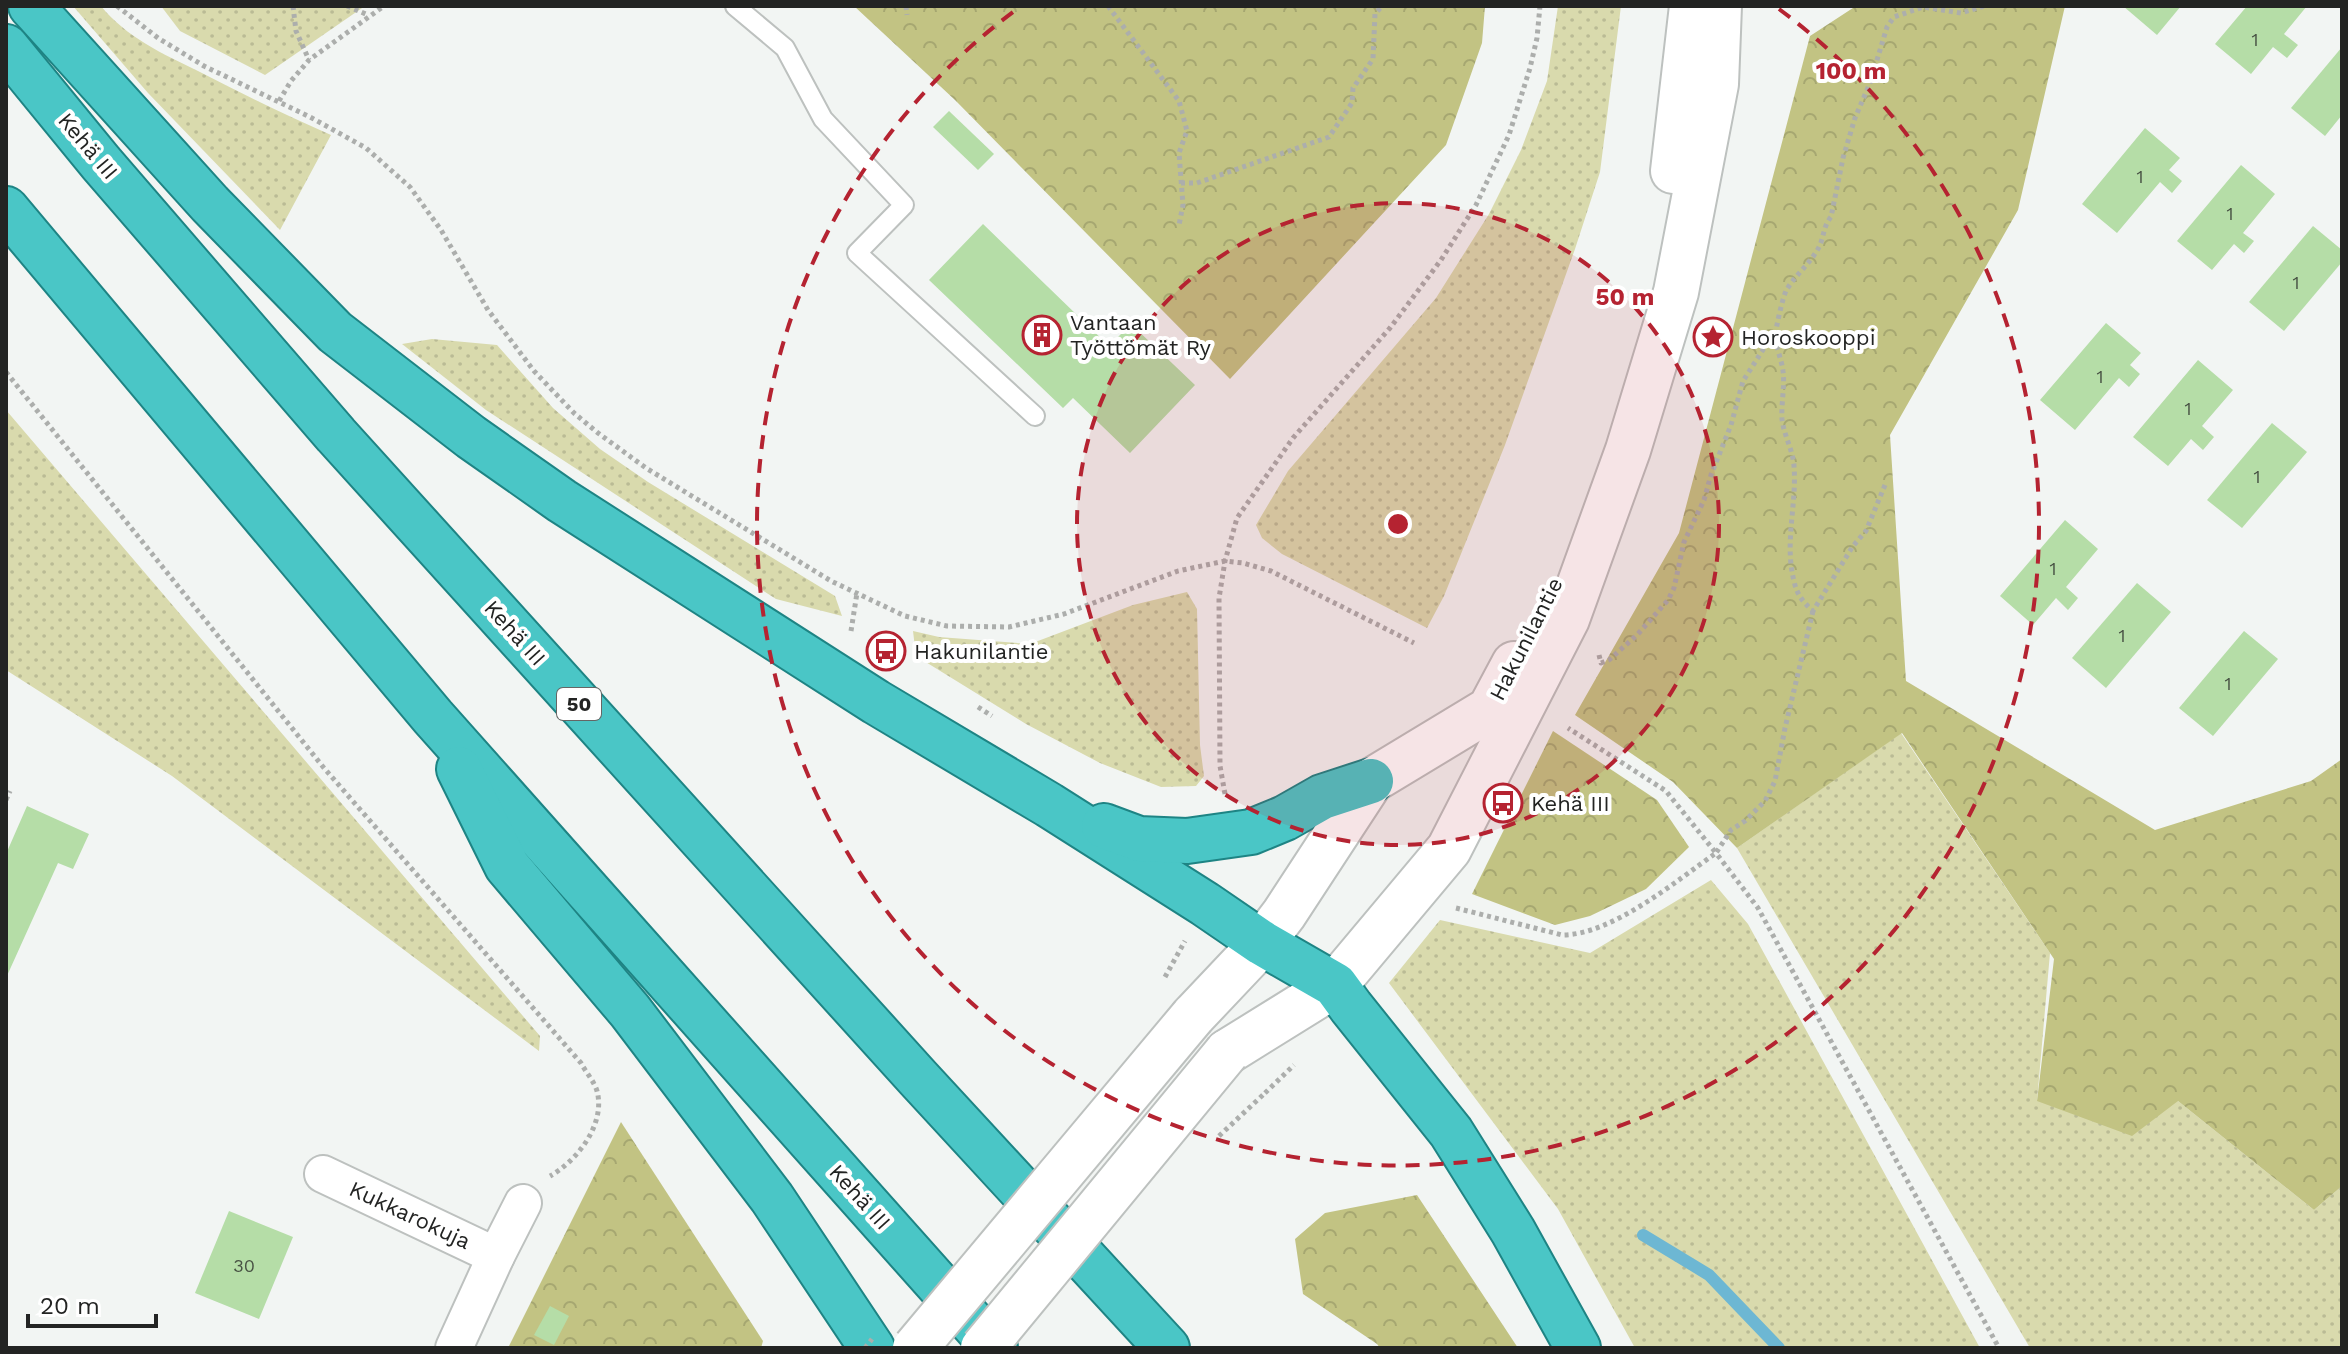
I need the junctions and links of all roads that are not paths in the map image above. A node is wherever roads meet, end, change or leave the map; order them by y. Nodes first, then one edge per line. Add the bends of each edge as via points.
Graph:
1 (31, 6) edge
2 (735, 6) edge
3 (1692, 6) edge
4 (1719, 6) edge
5 (6, 47) edge
6 (6, 209) edge
7 (1035, 416) dead end
8 (433, 717) junction
9 (1371, 781) junction
10 (1049, 805) junction
11 (1262, 943) junction
12 (1335, 985) junction
13 (323, 1174) dead end
14 (523, 1203) road end
15 (496, 1256) junction
16 (454, 1348) edge
17 (872, 1348) edge
18 (915, 1348) edge
19 (983, 1348) edge
20 (995, 1348) edge
21 (1167, 1348) edge
22 (1578, 1348) edge

1 - 10 highway via 210,204 335,332 562,501 876,702
2 - 7 lane via 785,48 823,119 904,205 857,253
3 - 9 main road, Hakunilantie via 1669,201 1641,324 1558,578 1490,709
4 - 12 main road, Hakunilantie via 1716,84 1676,292 1628,450 1567,619 1449,849
5 - 21 highway, Kehä III / 50 via 336,435
6 - 8 highway, Kehä III
8 - 17 highway via 507,866 630,1011 772,1198
8 - 20 highway, Kehä III
9 - 10 highway via 1322,797 1251,832 1187,841 1139,839
9 - 11 main road, Hakunilantie
10 - 11 highway
11 - 12 highway
11 - 18 main road, Hakunilantie, bridge via 1193,1016
12 - 19 main road, Hakunilantie, bridge via 1227,1052
12 - 22 highway via 1451,1132
13 - 15 street, Kukkarokuja
14 - 15 street
15 - 16 street

